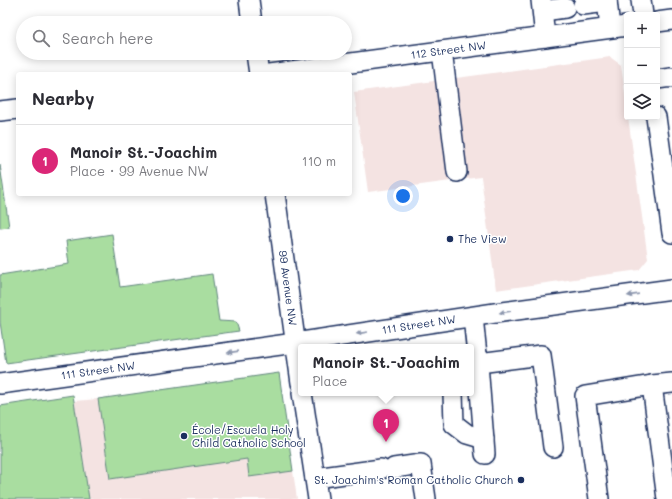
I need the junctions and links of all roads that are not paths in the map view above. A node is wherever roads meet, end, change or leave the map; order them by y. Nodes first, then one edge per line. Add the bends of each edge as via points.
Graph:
1 (249, 0) edge
2 (640, 0) edge
3 (607, 1) edge
4 (542, 6) edge
5 (642, 12) edge
6 (251, 16) edge
7 (672, 20) edge
8 (660, 22) edge
9 (618, 27) edge
10 (546, 37) junction
11 (442, 51) junction
12 (257, 60) edge
13 (259, 72) edge
14 (285, 72) edge
15 (672, 78) edge
16 (660, 79) edge
17 (16, 109) edge
18 (0, 111) edge
19 (656, 120) edge
20 (457, 172) dead end
21 (669, 195) edge
22 (275, 196) edge
23 (672, 233) edge
24 (672, 289) edge
25 (474, 317) junction
26 (295, 343) junction
27 (298, 363) edge
28 (475, 364) edge
29 (672, 382) edge
30 (0, 384) edge
31 (652, 385) junction
32 (302, 396) edge
33 (453, 396) edge
34 (553, 446) dead end
35 (314, 478) junction
36 (318, 499) edge
37 (426, 499) edge
38 (599, 499) edge
39 (667, 499) edge

1 - 6 street
2 - 5 street
3 - 4 street via 574,7
3 - 9 street
4 - 10 street
7 - 8 street
9 - 10 street, 112 Street NW
10 - 11 street, 112 Street NW
11 - 14 street, 112 Street NW
11 - 20 street
12 - 13 street
15 - 16 street
17 - 18 street
19 - 21 street
21 - 23 street
22 - 26 street, 99 Avenue NW
24 -> 25 street, 111 Street NW
25 -> 26 street, 111 Street NW
25 - 28 street
26 - 27 street, 99 Avenue NW
26 -> 30 street, 111 Street NW
28 - 33 street via 485,446 454,424
28 - 34 street via 541,356
29 - 31 street
31 - 38 street via 585,396
31 - 39 street
32 - 35 street
35 - 36 street
35 - 37 street via 422,464

